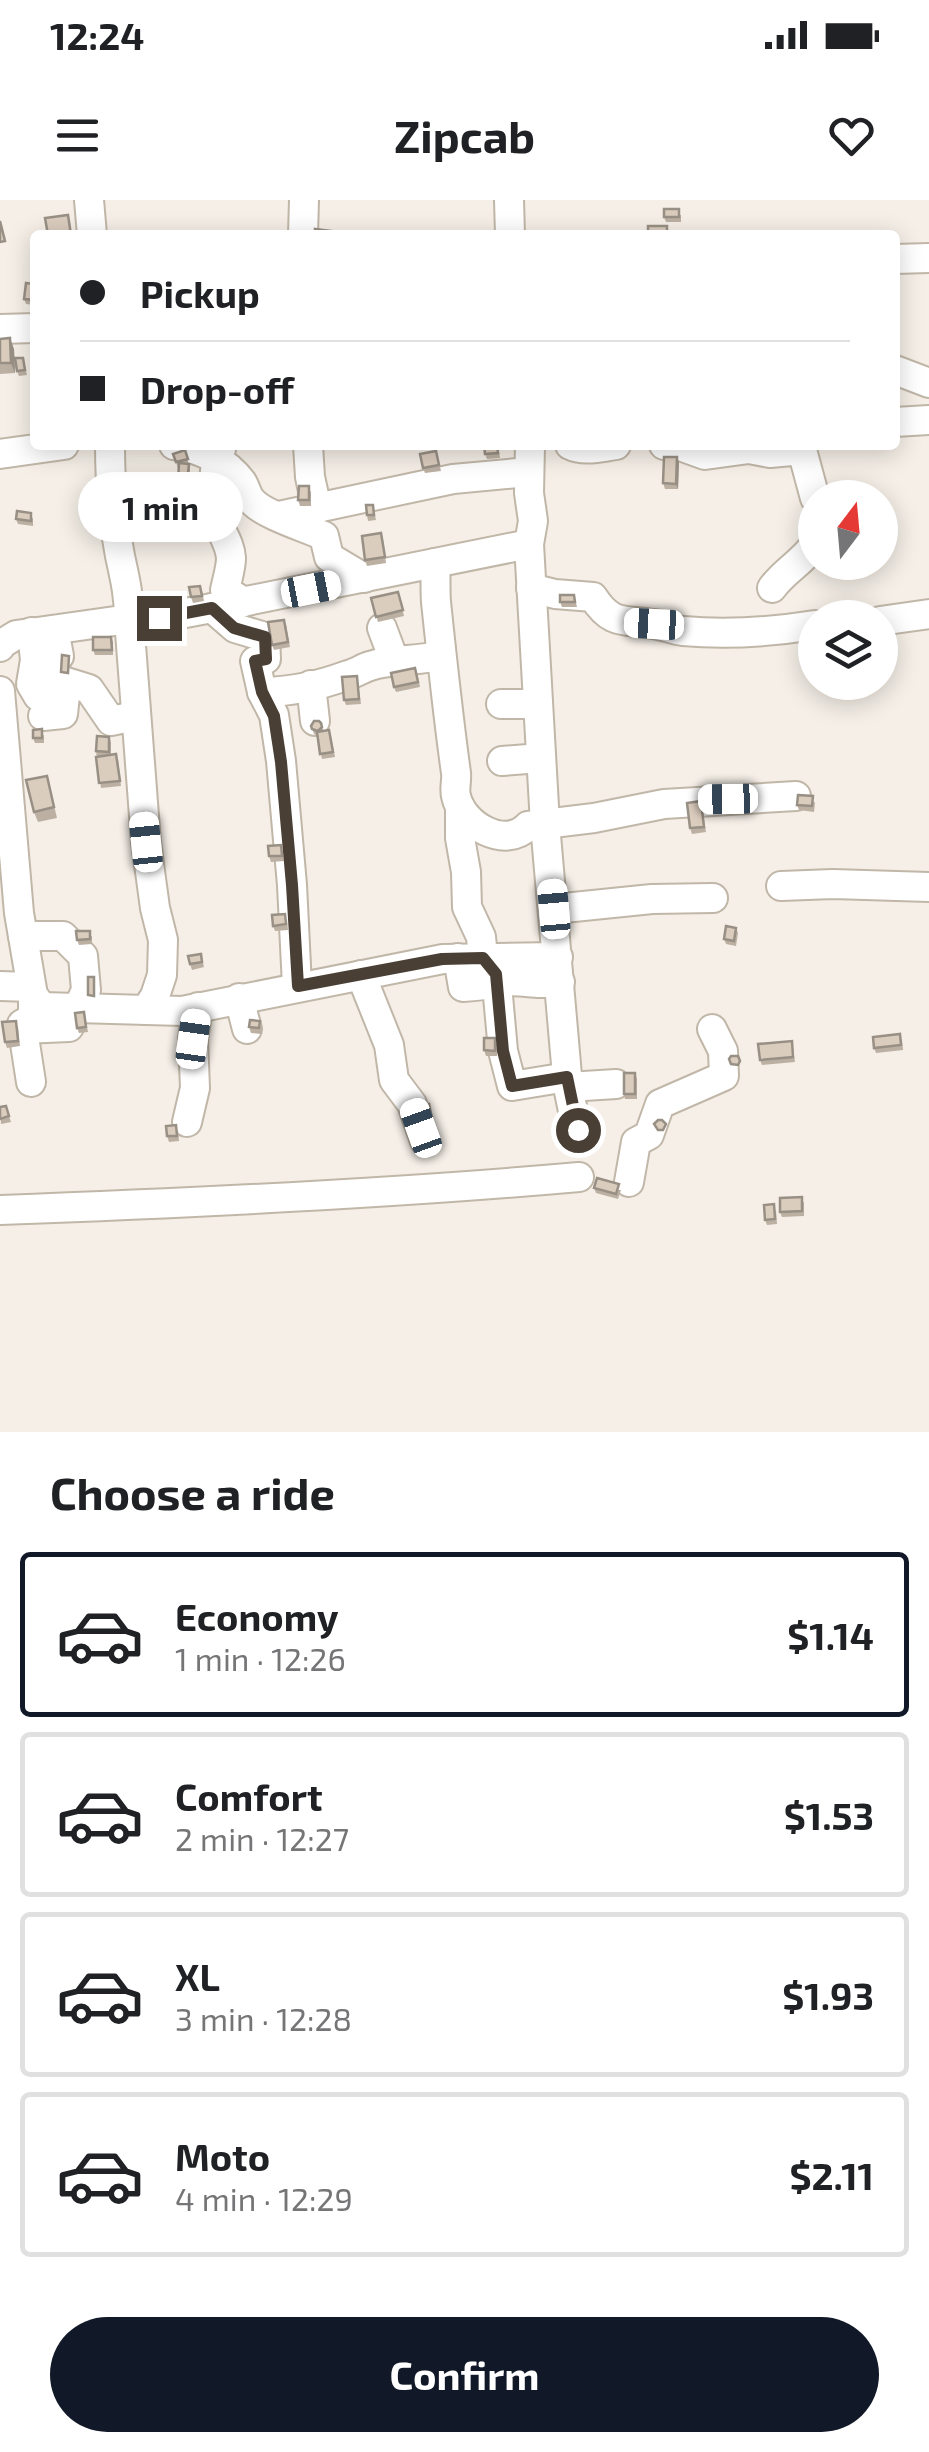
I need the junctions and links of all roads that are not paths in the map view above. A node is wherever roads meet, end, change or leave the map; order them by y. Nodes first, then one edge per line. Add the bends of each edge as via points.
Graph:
1 (89, 200) edge
2 (304, 200) edge
3 (509, 200) edge
4 (92, 230) edge
5 (303, 230) edge
6 (510, 230) edge
7 (929, 258) edge
8 (900, 260) edge
9 (30, 328) edge
10 (0, 329) edge
11 (900, 372) edge
12 (929, 383) edge
13 (929, 420) edge
14 (900, 422) edge
15 (30, 450) edge
16 (110, 450) edge
17 (308, 450) edge
18 (691, 450) edge
19 (742, 450) edge
20 (757, 450) edge
21 (802, 450) edge
22 (802, 450) edge
23 (221, 452) edge
24 (0, 454) edge
25 (530, 458) edge
26 (810, 480) edge
27 (316, 508) junction
28 (279, 516) junction
29 (529, 544) junction
30 (434, 563) junction
31 (798, 563) edge
32 (364, 578) junction
33 (532, 588) junction
34 (772, 588) dead end
35 (244, 602) junction
36 (929, 614) edge
37 (202, 616) junction
38 (898, 618) edge
39 (129, 619) junction
40 (798, 627) edge
41 (382, 628) dead end
42 (43, 631) junction
43 (0, 646) edge
44 (441, 656) junction
45 (394, 660) junction
46 (322, 688) junction
47 (0, 691) edge
48 (262, 692) junction
49 (501, 704) dead end
50 (538, 704) junction
51 (135, 716) junction
52 (315, 721) edge
53 (541, 758) junction
54 (502, 761) dead end
55 (796, 796) edge
56 (460, 806) junction
57 (546, 824) junction
58 (34, 829) dead end
59 (6, 850) edge
60 (781, 886) dead end
61 (929, 886) edge
62 (713, 898) dead end
63 (554, 909) junction
64 (22, 936) junction
65 (471, 958) junction
66 (559, 969) junction
67 (360, 974) junction
68 (497, 985) junction
69 (0, 986) edge
70 (298, 986) junction
71 (32, 991) junction
72 (239, 998) junction
73 (198, 1008) junction
74 (146, 1010) junction
75 (74, 1017) junction
76 (23, 1029) junction
77 (247, 1029) edge
78 (712, 1029) dead end
79 (31, 1082) dead end
80 (568, 1082) junction
81 (616, 1084) dead end
82 (187, 1122) dead end
83 (578, 1130) dead end
84 (425, 1141) dead end
85 (579, 1177) dead end
86 (629, 1182) dead end
87 (0, 1210) edge

1 - 4 street
2 - 5 street
3 - 6 street
7 - 8 street
9 - 10 street
11 - 12 street
13 - 14 street
15 - 24 street
16 - 39 street
17 - 27 street
18 - 19 street
20 - 21 street
22 - 26 street
23 - 28 street via 250,501
23 - 35 street via 215,513 231,559 225,590
25 - 27 street via 492,484 453,479
25 - 29 street
27 - 28 street
28 - 32 street via 324,536 330,557
29 - 30 street
29 - 33 street
30 - 32 street
30 - 44 street
31 - 34 street
32 - 35 street
33 - 40 street via 593,598 604,614 622,622 678,631
33 - 50 street
35 - 37 street
36 - 38 street
37 - 39 street
37 - 48 street via 265,637 266,659 255,661
39 - 42 street
39 - 51 street
41 - 45 street
42 - 43 street via 16,635
42 - 51 street via 60,656 50,662 51,697 89,690 111,721
44 - 45 street
44 - 56 street
45 - 46 street
46 - 48 street
46 - 52 street
47 - 59 street via 16,750
48 - 70 street via 274,716 281,762
49 - 50 street
50 - 53 street
51 - 74 street via 155,908 174,968
53 - 54 street
53 - 57 street
55 - 57 street via 664,804
56 - 57 street via 497,836
56 - 65 street via 468,907 481,937
57 - 63 street
58 - 59 street
59 - 64 street
60 - 61 street
62 - 63 street
63 - 66 street
64 - 71 street
64 - 75 street via 62,936 83,956 86,990
65 - 66 street
65 - 67 street
65 - 68 street via 463,987
66 - 68 street via 545,985
66 - 80 street
67 - 70 street
67 - 84 street via 389,1044 394,1080 412,1104
68 - 80 street via 512,1086
69 - 71 street
70 - 72 street
71 - 75 street via 42,1007
71 - 76 street via 33,1018
72 - 73 street
72 - 77 street
73 - 74 street
73 - 82 street
74 - 75 street
75 - 76 street
76 - 79 street
78 - 86 street via 724,1052 724,1076 660,1104 649,1135 636,1142
80 - 81 street
80 - 83 street
85 - 87 street

